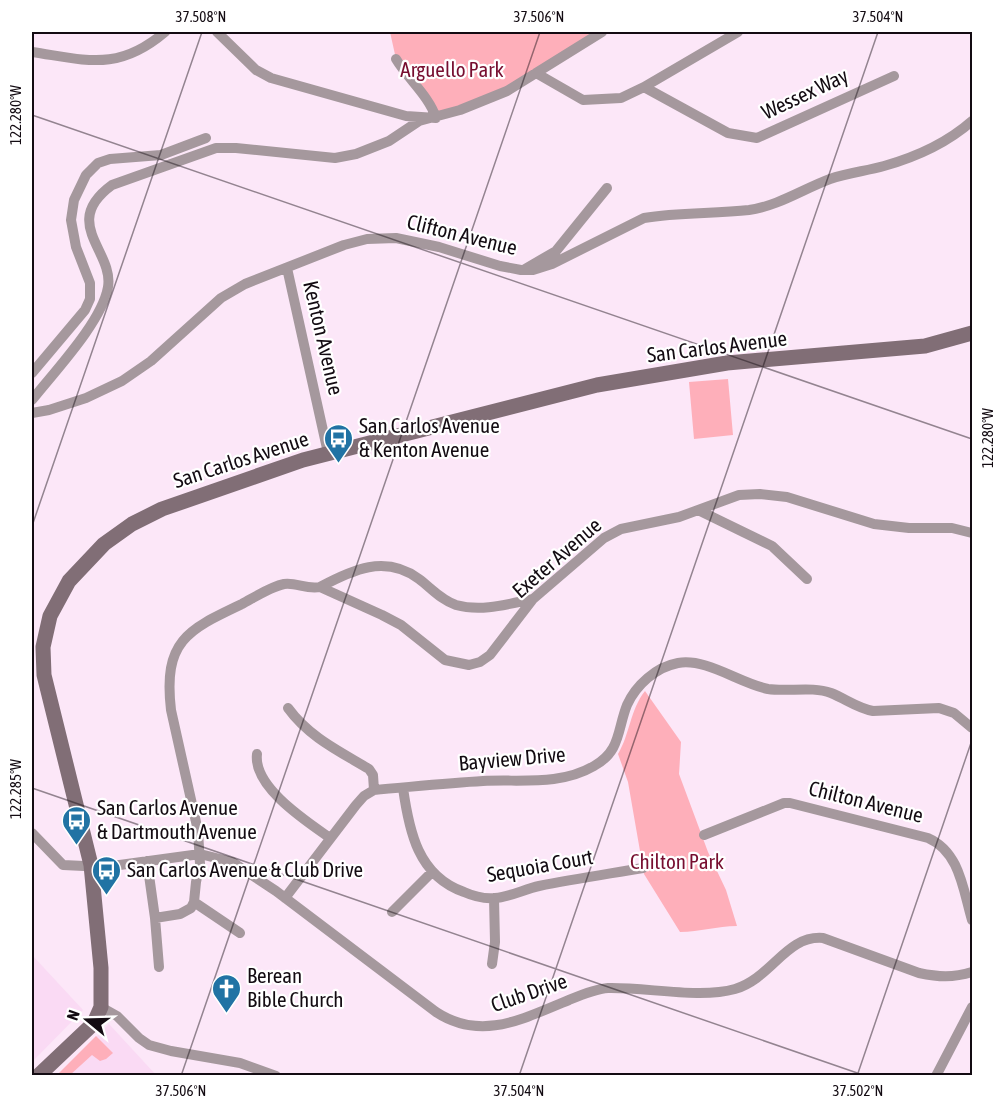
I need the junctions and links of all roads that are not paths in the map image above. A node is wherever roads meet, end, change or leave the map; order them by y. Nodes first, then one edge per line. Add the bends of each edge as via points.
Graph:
1 (165, 32) edge
2 (216, 32) edge
3 (602, 32) edge
4 (738, 32) edge
5 (32, 52) edge
6 (396, 59) dead end
7 (536, 73) junction
8 (894, 76) dead end
9 (645, 87) junction
10 (436, 118) junction
11 (972, 121) edge
12 (206, 138) dead end
13 (607, 188) dead end
14 (91, 228) junction
15 (73, 230) junction
16 (286, 268) junction
17 (523, 270) junction
18 (972, 333) edge
19 (32, 373) edge
20 (32, 400) edge
21 (32, 413) edge
22 (328, 453) junction
23 (698, 510) junction
24 (972, 533) edge
25 (807, 579) dead end
26 (320, 587) junction
27 (533, 599) junction
28 (288, 708) dead end
29 (972, 728) edge
30 (257, 754) dead end
31 (404, 789) junction
32 (374, 790) junction
33 (32, 833) edge
34 (704, 835) dead end
35 (330, 838) junction
36 (200, 854) junction
37 (147, 861) junction
38 (91, 865) junction
39 (643, 868) dead end
40 (432, 872) junction
41 (285, 898) junction
42 (494, 898) junction
43 (194, 902) junction
44 (392, 912) dead end
45 (155, 918) junction
46 (972, 920) edge
47 (240, 933) dead end
48 (492, 964) dead end
49 (159, 967) dead end
50 (972, 972) edge
51 (101, 1007) junction
52 (972, 1007) edge
53 (38, 1076) edge
54 (276, 1076) edge
55 (936, 1076) edge

1 - 5 street via 130,56 95,62
2 - 10 street via 256,70 272,78 406,116
3 - 7 street
4 - 9 street
6 - 10 street
7 - 9 street via 583,100 621,98
7 - 10 street via 507,91
8 - 9 street, Wessex Way via 757,138 728,133
10 - 14 street via 419,121 389,141 335,158 216,148 112,185 93,205
11 - 17 street, Clifton Avenue via 924,152 832,179 773,204 750,210 644,218 552,264
12 - 15 street via 161,155 98,163 86,175 74,200
13 - 17 street via 556,251
14 - 15 street
14 - 20 street via 107,272 105,301 94,321
15 - 19 street via 90,283 90,299
16 - 17 street, Clifton Avenue via 344,245 396,238
16 - 21 street, Clifton Avenue via 222,298 151,361 122,381 86,398
16 - 22 street, Kenton Avenue
18 - 22 main road, San Carlos Avenue via 925,346 728,363 597,385
22 - 38 main road, San Carlos Avenue via 162,509 104,544 69,581 50,616 43,647 44,675
23 - 24 street, Exeter Avenue via 740,495 760,494 786,497 874,524 952,528
23 - 25 street via 772,546
23 - 27 street, Exeter Avenue via 621,529 604,538
26 - 27 street via 357,569 386,567 400,569 442,598 464,607 486,608
26 - 27 street, Exeter Avenue via 401,625 445,660 469,665 490,655
26 - 36 street, Exeter Avenue via 279,586 202,623 176,651 171,710
28 - 32 street via 310,734 369,769
29 - 31 street, Bayview Drive via 954,713 939,708 873,711 830,693 771,689 704,664 677,663 658,670 638,688 628,703 616,745 601,762 586,771 542,780 480,781
30 - 35 street via 257,766 277,795
31 - 32 street, Bayview Drive
31 - 40 street, Sequoia Court via 412,838
32 - 35 street via 364,796
33 - 38 street, Club Drive via 63,865
34 - 46 street, Chilton Avenue via 790,803 928,838 942,845 954,860
35 - 41 street
36 - 37 street, Club Drive
36 - 41 street, Club Drive via 232,862
36 - 43 street, Exeter Avenue
37 - 38 street, Club Drive
37 - 45 street
38 - 51 main road, San Carlos Avenue
39 - 42 street, Sequoia Court
40 - 42 street, Sequoia Court via 461,891
40 - 44 street
41 - 50 street, Club Drive via 436,1012 471,1026 502,1026 608,988 708,992 738,988 759,977 795,944 811,939 824,938 932,976
42 - 48 street
43 - 45 street via 184,912
43 - 47 street
45 - 49 street
51 - 53 main road via 94,1023
51 - 54 street via 150,1045 240,1063
52 - 55 street

